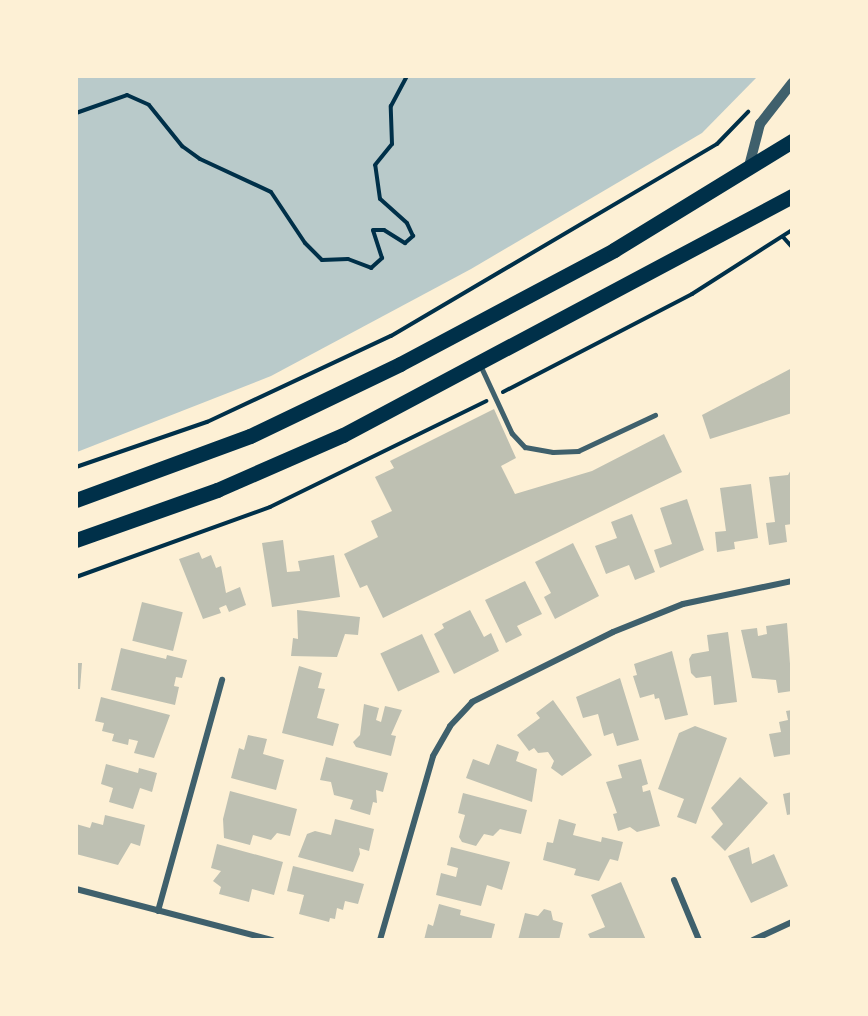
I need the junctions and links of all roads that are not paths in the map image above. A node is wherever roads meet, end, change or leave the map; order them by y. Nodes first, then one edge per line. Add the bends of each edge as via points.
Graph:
1 (792, 83) edge
2 (792, 141) edge
3 (748, 171) junction
4 (792, 196) edge
5 (480, 364) junction
6 (655, 415) dead end
7 (76, 500) edge
8 (76, 540) edge
9 (792, 581) edge
10 (222, 680) dead end
11 (674, 880) dead end
12 (76, 889) edge
13 (158, 911) junction
14 (792, 922) edge
15 (272, 939) edge
16 (380, 939) edge
17 (699, 939) edge
18 (753, 939) edge

1 - 3 street via 760,124
2 - 3 main road
3 - 7 main road via 614,250 315,406 185,462
4 - 5 main road
5 - 6 lane via 512,433 525,447 578,451
5 - 8 main road via 284,461
9 - 16 street via 683,604 612,632 472,702 450,726 433,756
10 - 13 street
11 - 17 street
12 - 13 street
13 - 15 street
14 - 18 street

